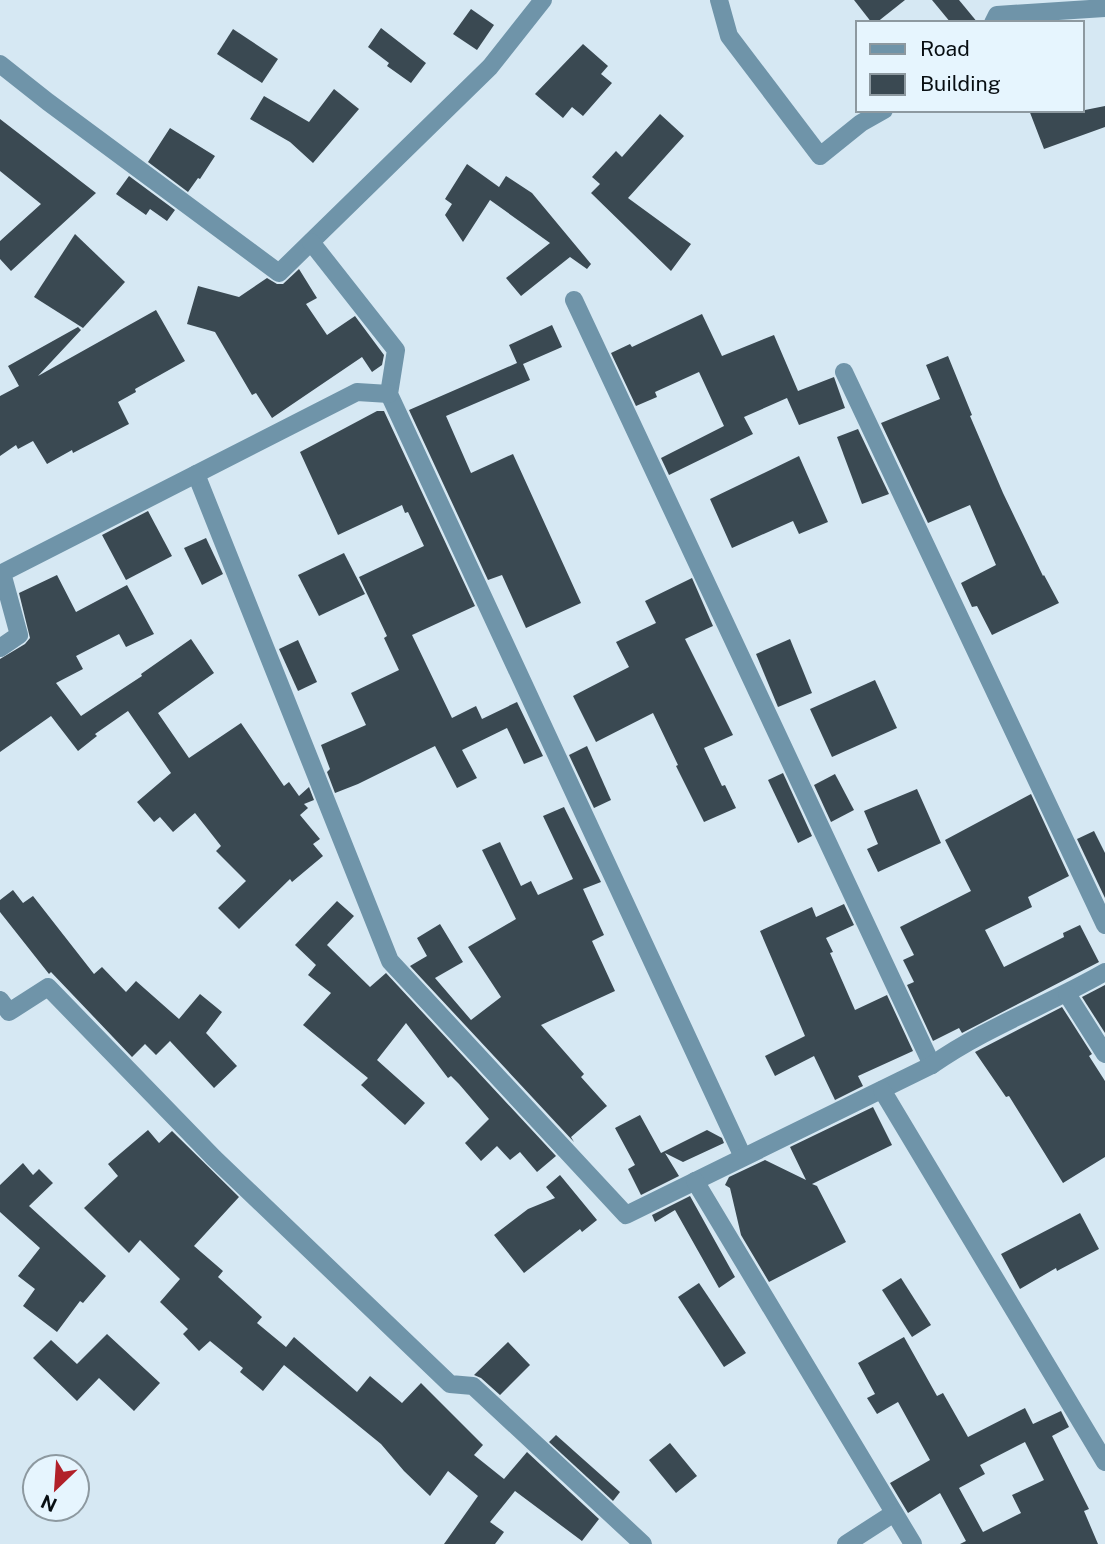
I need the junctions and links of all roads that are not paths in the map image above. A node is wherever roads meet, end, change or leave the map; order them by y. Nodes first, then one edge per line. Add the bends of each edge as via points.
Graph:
1 (543, 0) edge
2 (719, 0) edge
3 (1105, 8) edge
4 (994, 21) edge
5 (0, 64) edge
6 (880, 112) edge
7 (311, 242) junction
8 (574, 300) dead end
9 (844, 372) dead end
10 (389, 394) junction
11 (196, 474) junction
12 (0, 648) edge
13 (1105, 925) edge
14 (1105, 972) edge
15 (1067, 994) junction
16 (0, 1000) edge
17 (1105, 1054) edge
18 (932, 1065) junction
19 (882, 1090) junction
20 (743, 1157) junction
21 (695, 1181) junction
22 (1105, 1462) edge
23 (894, 1513) junction
24 (643, 1544) edge
25 (846, 1544) edge
26 (913, 1544) edge

1 - 7 street via 490,67
2 - 6 street via 729,36 820,156
3 - 4 street via 997,15
5 - 7 street via 279,273
7 - 10 street via 396,350
8 - 18 street
9 - 13 street
10 - 11 street via 356,392
10 - 20 street
11 - 12 street via 2,573 19,635
11 - 21 street via 390,961 626,1214
14 - 15 street
15 - 17 street
15 - 18 street via 990,1030
16 - 24 street via 9,1012 48,987 214,1158 450,1384 474,1386
18 - 19 street
19 - 20 street
19 - 22 street
20 - 21 street
21 - 23 street
23 - 25 street
23 - 26 street

